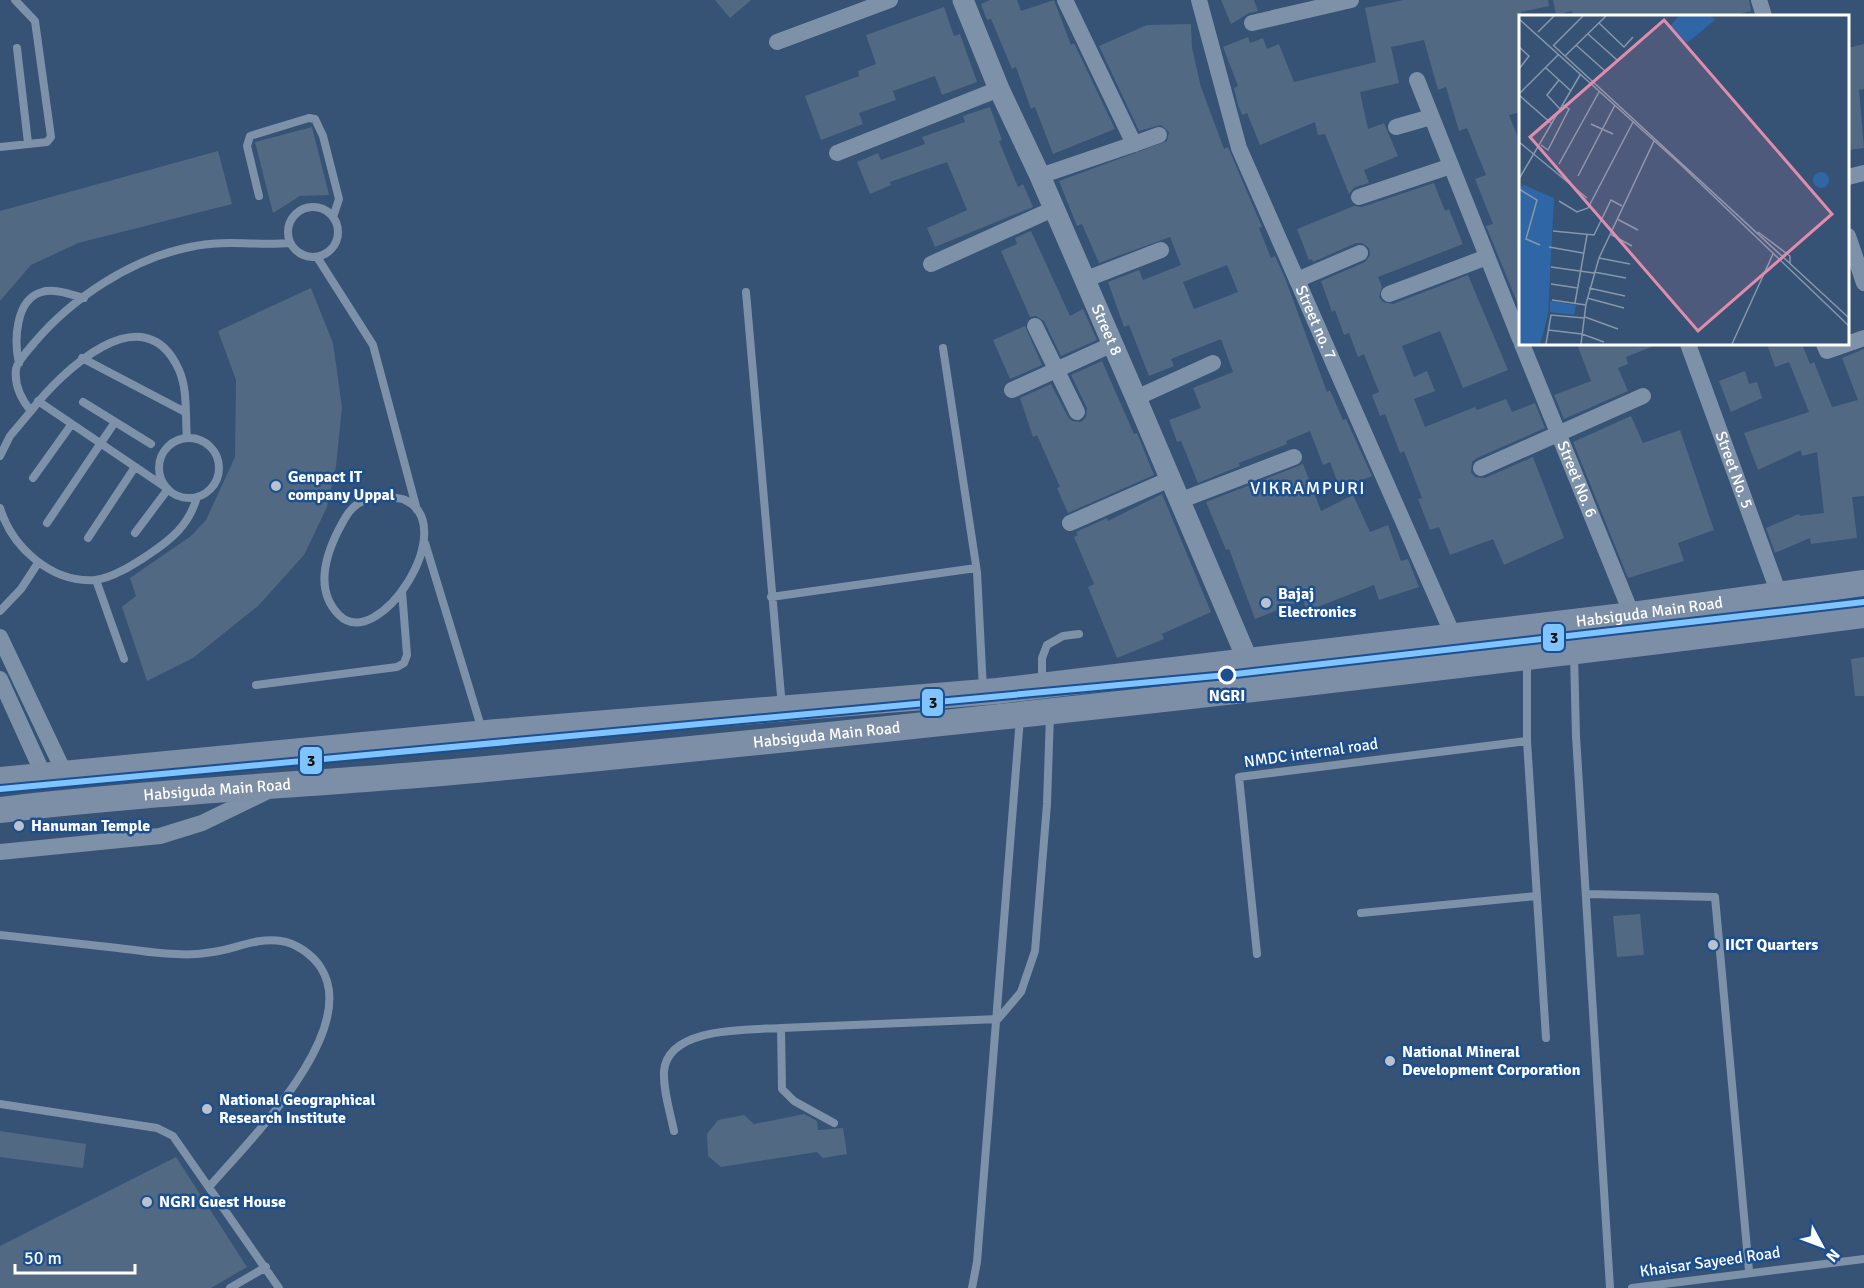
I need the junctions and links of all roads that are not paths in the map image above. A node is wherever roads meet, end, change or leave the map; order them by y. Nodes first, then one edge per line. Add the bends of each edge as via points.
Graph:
1 (15, 0) edge
2 (890, 0) edge
3 (963, 0) edge
4 (1065, 0) edge
5 (1199, 0) edge
6 (1351, 0) edge
7 (1759, 0) edge
8 (1764, 15) edge
9 (1252, 23) dead end
10 (777, 42) dead end
11 (18, 48) dead end
12 (1417, 80) dead end
13 (999, 89) junction
14 (1431, 117) junction
15 (1396, 127) dead end
16 (1159, 135) dead end
17 (28, 143) junction
18 (1134, 144) junction
19 (0, 147) edge
20 (837, 153) dead end
21 (1450, 166) junction
22 (1864, 173) edge
23 (1040, 176) junction
24 (1849, 177) edge
25 (259, 196) dead end
26 (1359, 197) dead end
27 (1053, 209) junction
28 (333, 217) junction
29 (1849, 239) edge
30 (290, 243) junction
31 (1161, 250) dead end
32 (1360, 253) dead end
33 (317, 257) junction
34 (1487, 257) junction
35 (931, 264) dead end
36 (1084, 280) junction
37 (1298, 280) junction
38 (1864, 283) edge
39 (746, 292) dead end
40 (1389, 294) dead end
41 (84, 298) junction
42 (1035, 326) dead end
43 (1519, 334) edge
44 (1864, 338) edge
45 (1849, 343) edge
46 (1113, 344) junction
47 (1522, 345) edge
48 (1688, 345) edge
49 (1824, 345) edge
50 (1844, 345) edge
51 (943, 348) dead end
52 (82, 358) junction
53 (19, 363) junction
54 (1213, 363) dead end
55 (1058, 370) junction
56 (1012, 390) dead end
57 (1642, 396) dead end
58 (1136, 398) junction
59 (38, 401) junction
60 (83, 402) dead end
61 (31, 411) junction
62 (185, 412) junction
63 (1077, 412) dead end
64 (116, 422) junction
65 (71, 425) junction
66 (1559, 434) junction
67 (187, 438) junction
68 (4, 440) edge
69 (100, 444) junction
70 (151, 444) dead end
71 (0, 456) edge
72 (1294, 457) dead end
73 (135, 467) junction
74 (1481, 468) dead end
75 (33, 478) dead end
76 (1170, 479) junction
77 (168, 489) junction
78 (197, 497) junction
79 (1179, 501) junction
80 (0, 508) edge
81 (417, 510) junction
82 (47, 523) dead end
83 (1070, 524) dead end
84 (135, 533) dead end
85 (88, 538) dead end
86 (425, 543) junction
87 (38, 563) junction
88 (976, 568) junction
89 (96, 580) junction
90 (1864, 584) edge
91 (402, 590) junction
92 (1779, 594) junction
93 (771, 597) junction
94 (0, 611) edge
95 (1632, 615) junction
96 (1864, 615) edge
97 (1079, 634) dead end
98 (1453, 635) junction
99 (0, 637) edge
100 (1574, 653) junction
101 (124, 659) dead end
102 (1527, 659) junction
103 (1248, 661) junction
104 (0, 679) edge
105 (256, 685) dead end
106 (1042, 686) junction
107 (983, 691) junction
108 (782, 708) junction
109 (1050, 711) junction
110 (1020, 715) junction
111 (490, 733) junction
112 (1527, 741) junction
113 (495, 768) junction
114 (54, 775) junction
115 (0, 780) edge
116 (280, 786) junction
117 (0, 810) edge
118 (0, 852) edge
119 (1587, 894) junction
120 (1536, 896) junction
121 (1361, 913) dead end
122 (0, 935) edge
123 (1257, 954) dead end
124 (998, 1019) junction
125 (781, 1028) junction
126 (1546, 1038) dead end
127 (0, 1104) edge
128 (834, 1123) dead end
129 (674, 1131) dead end
130 (209, 1186) junction
131 (1864, 1259) edge
132 (266, 1267) junction
133 (1749, 1271) junction
134 (231, 1288) edge
135 (279, 1288) edge
136 (972, 1288) edge
137 (1610, 1288) edge
138 (1632, 1288) edge

1 - 17 lane via 35,21 51,137 47,142
2 - 10 street
3 - 13 street, Street 8
4 - 18 street
5 - 37 street, Street no. 7 via 1239,148
6 - 9 street
7 - 8 street
11 - 17 lane
12 - 14 street
13 - 20 street
13 - 23 street, Street 8
14 - 15 street
14 - 21 street
16 - 18 street
17 - 19 lane
18 - 23 street
21 - 26 street
21 - 34 street
22 - 24 street
23 - 27 street, Street 8
25 - 28 lane via 247,146 249,136 315,119 339,199
27 - 35 street
27 - 36 street, Street 8
28 - 30 lane via 320,207 297,212 288,226
28 - 33 lane via 337,224 336,241
29 - 38 street
30 - 33 lane via 301,254
30 - 41 lane via 221,242 189,247 158,256 104,283
31 - 36 street
32 - 37 street
33 - 81 lane via 373,345
34 - 40 street
34 - 43 street
36 - 46 street, Street 8
37 - 98 street, Street no. 7
39 - 93 lane
41 - 53 lane via 48,327
41 - 53 lane via 55,292 33,296 24,308 18,328 15,347
42 - 55 street
44 - 45 street
46 - 55 street
46 - 58 street, Street 8
47 - 66 street, Street No. 6
48 - 92 street, Street No. 5
49 - 50 street via 1827,351
51 - 88 lane
52 - 59 lane
52 - 62 lane
52 - 62 lane via 122,339 141,337 158,345 178,369
53 - 61 lane via 16,385
54 - 58 street
55 - 56 street
55 - 63 street
57 - 66 street
58 - 76 street, Street 8
59 - 61 lane
59 - 65 lane
60 - 64 lane
61 - 68 lane
62 - 67 lane
64 - 69 lane
64 - 70 lane
65 - 69 lane
65 - 75 lane
66 - 74 street
66 - 95 street, Street No. 6
67 - 77 lane via 173,442 161,457 160,475
67 - 78 lane via 209,445 219,461 217,479 205,494
68 - 71 lane
69 - 73 lane
69 - 82 lane
72 - 79 street
73 - 77 lane
73 - 85 lane
76 - 79 street, Street 8
76 - 83 street
77 - 78 lane via 178,496
77 - 84 lane
78 - 89 lane via 176,536 140,560
79 - 103 street, Street 8
80 - 87 lane via 9,529
81 - 86 lane via 424,525
81 - 91 lane via 399,498 377,497 359,503 350,511 326,554 327,592 332,608 342,619 360,623 377,616
86 - 91 lane
86 - 111 lane
87 - 89 lane via 62,575
87 - 94 lane via 21,590
88 - 93 lane
88 - 107 lane
89 - 101 lane
90 - 92 main road, Habsiguda Main Road
91 - 105 lane via 407,655 404,663
92 - 95 main road, Habsiguda Main Road
93 - 108 lane
95 - 98 main road, Habsiguda Main Road
96 - 100 main road, Habsiguda Main Road
97 - 106 lane via 1047,645 1042,658
98 - 103 main road, Habsiguda Main Road
99 - 114 street
100 - 102 main road, Habsiguda Main Road
100 - 119 lane
102 - 109 main road, Habsiguda Main Road
102 - 112 lane
103 - 106 main road, Habsiguda Main Road
104 - 114 street
106 - 107 main road, Habsiguda Main Road
107 - 108 main road, Habsiguda Main Road
108 - 111 main road, Habsiguda Main Road
109 - 110 main road, Habsiguda Main Road
109 - 124 lane via 1040,922 1022,992
110 - 113 main road, Habsiguda Main Road
110 - 124 lane
111 - 113 main road
111 - 114 main road, Habsiguda Main Road
112 - 120 lane
112 - 123 lane, NMDC internal road via 1239,777
113 - 116 main road, Habsiguda Main Road
114 - 115 main road, Habsiguda Main Road
116 - 117 main road, Habsiguda Main Road
116 - 118 street via 202,823 160,836
119 - 133 lane via 1715,897
119 - 137 lane
120 - 121 lane
120 - 126 lane
122 - 130 lane via 176,954 280,941 298,947 316,960 331,990 331,1008 324,1029 305,1069 281,1104
124 - 125 lane
124 - 136 lane
125 - 128 lane via 782,1089 794,1101
125 - 129 lane via 710,1034 679,1046 668,1059 664,1074
127 - 130 lane via 166,1131
130 - 132 lane
131 - 133 lane, Khaisar Sayeed Road
132 - 134 lane
132 - 135 lane
133 - 138 lane, Khaisar Sayeed Road

